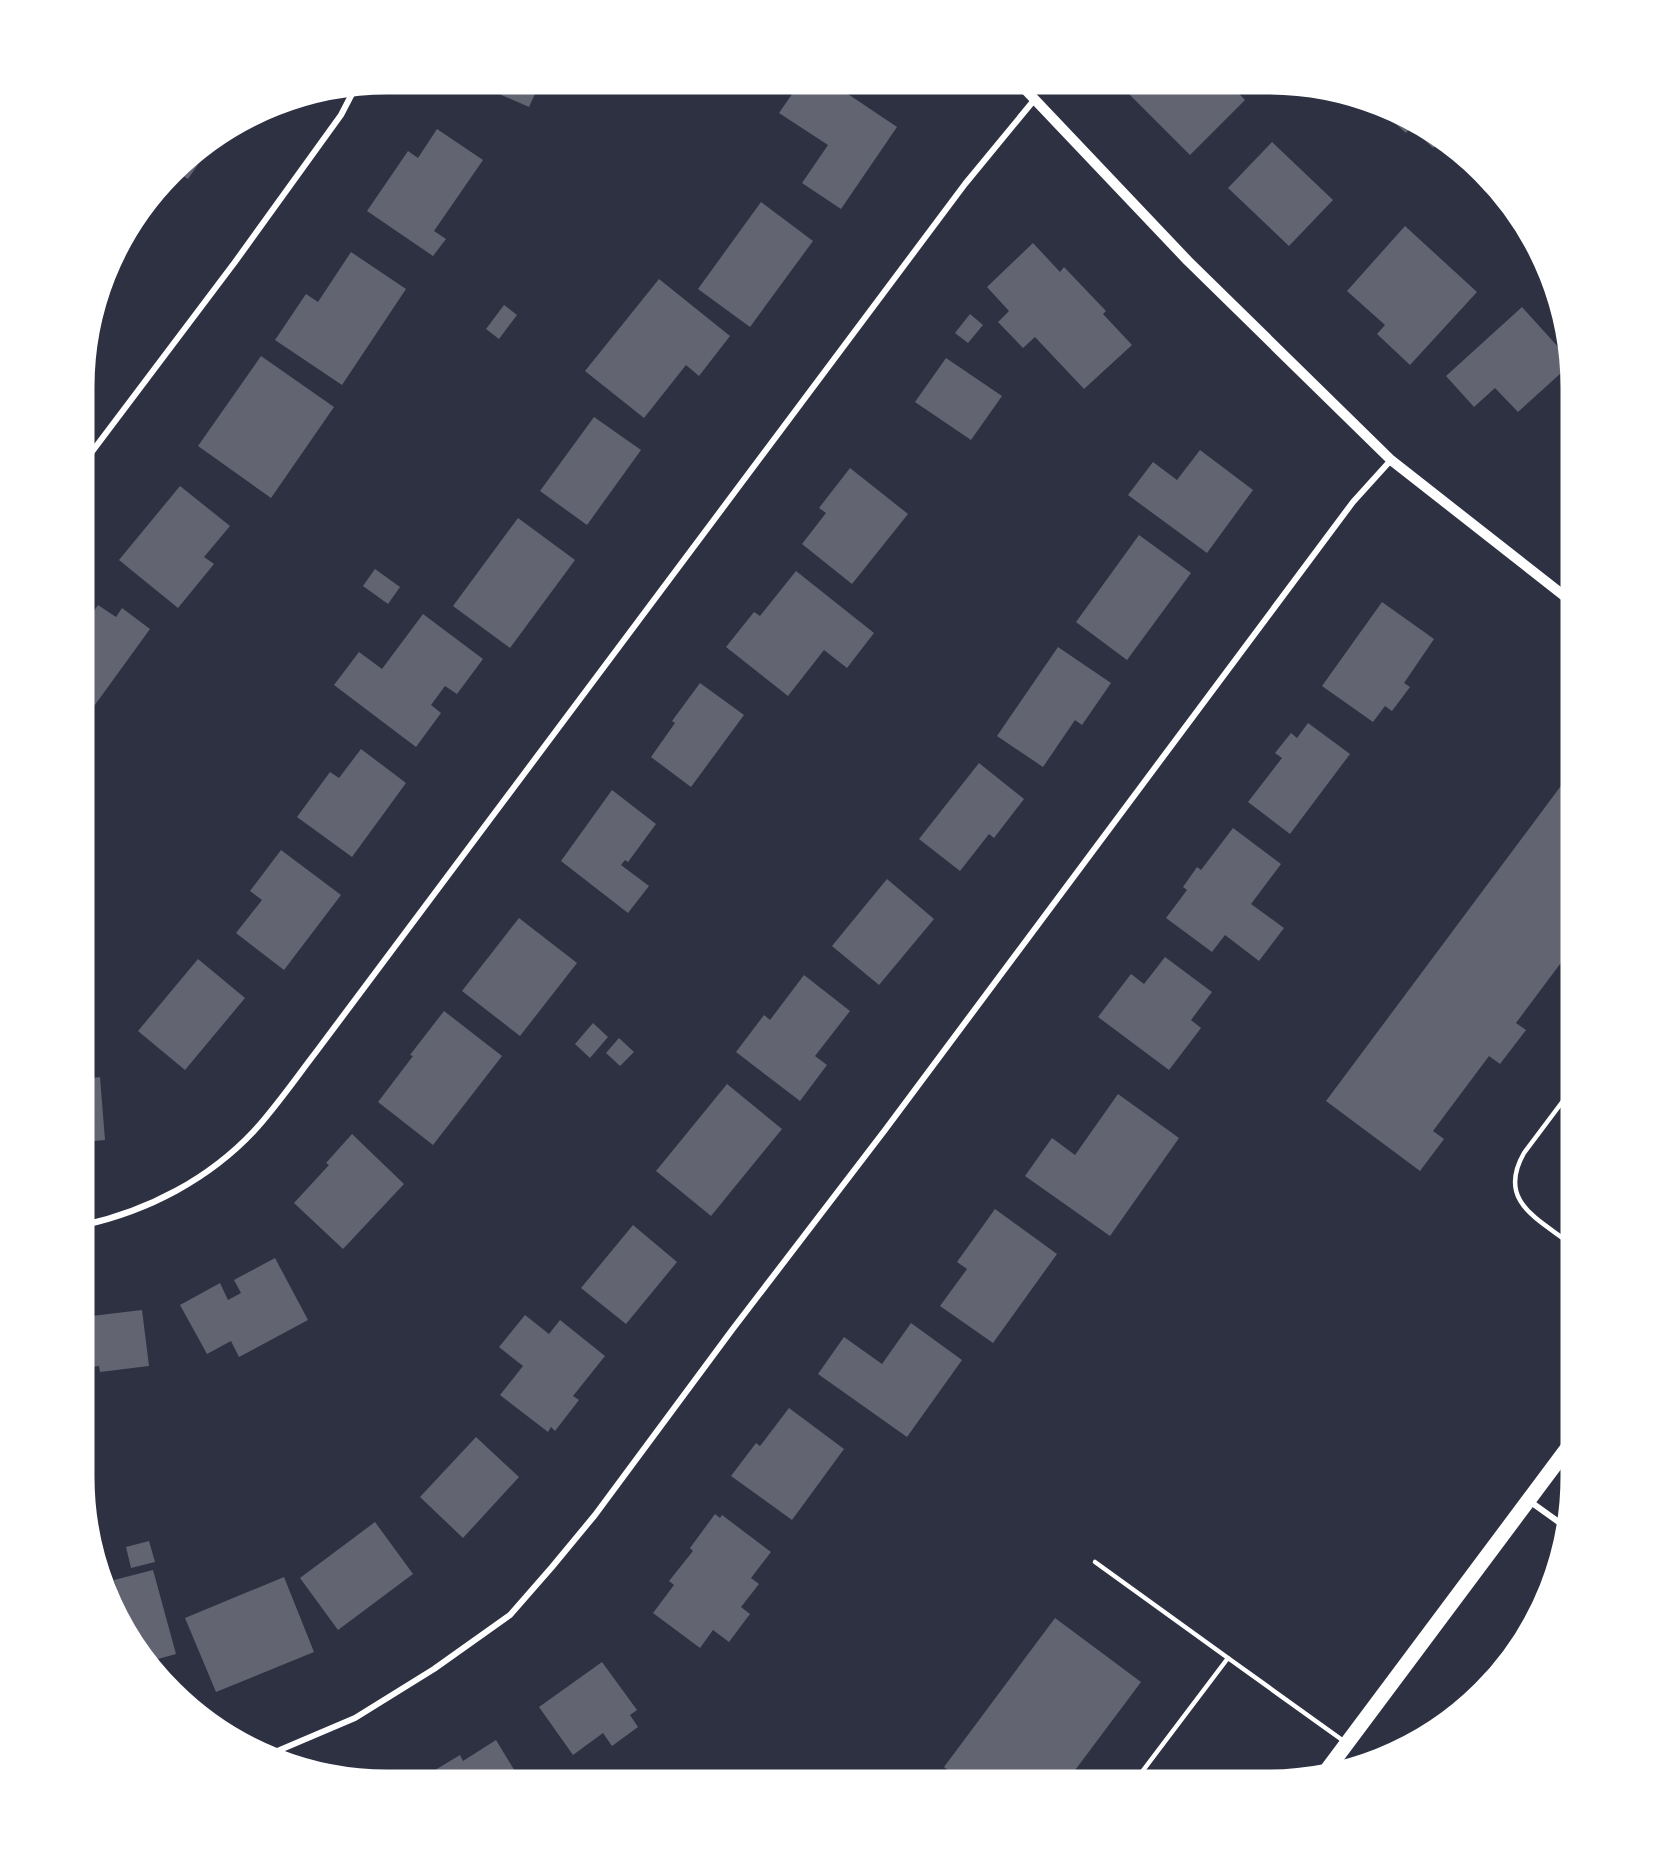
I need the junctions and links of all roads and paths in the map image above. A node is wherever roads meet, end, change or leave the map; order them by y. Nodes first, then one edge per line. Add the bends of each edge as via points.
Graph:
1 (1029, 93) edge
2 (352, 96) edge
3 (1035, 99) junction
4 (93, 450) edge
5 (1391, 460) junction
6 (1562, 594) edge
7 (1562, 1102) edge
8 (93, 1223) edge
9 (1562, 1237) edge
10 (1562, 1455) edge
11 (1528, 1500) junction
12 (1558, 1522) edge
13 (1095, 1562) dead end
14 (1228, 1658) junction
15 (1346, 1743) junction
16 (279, 1751) edge
17 (1331, 1764) edge
18 (1143, 1771) edge

1 - 3 street
2 - 4 street via 235,262
3 - 5 street via 1188,261
3 - 8 street via 965,184 255,1130 226,1158 177,1191 122,1215
5 - 6 street
5 - 16 street via 1353,502 885,1130 552,1567 510,1615 434,1669 355,1718
7 - 9 lane via 1524,1153 1515,1179 1521,1206
10 - 11 main road
11 - 12 street
11 - 15 main road
13 - 14 lane
14 - 15 lane
14 - 18 lane
15 - 17 main road

